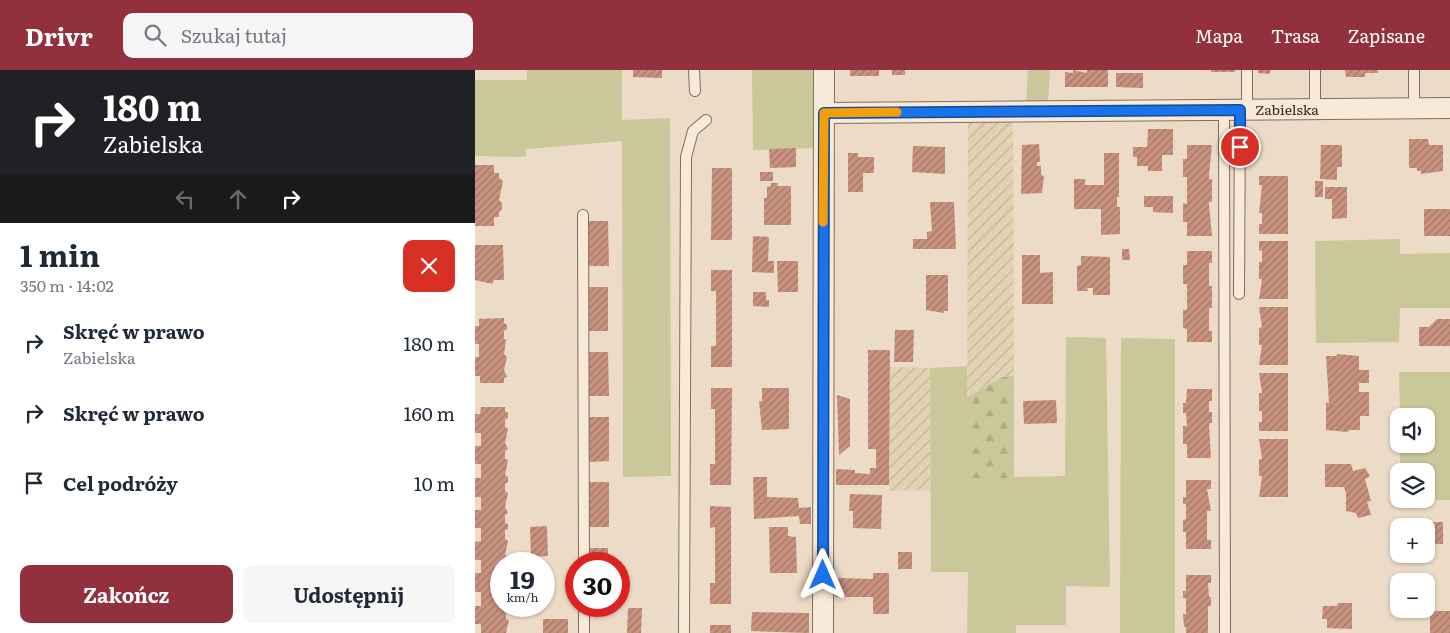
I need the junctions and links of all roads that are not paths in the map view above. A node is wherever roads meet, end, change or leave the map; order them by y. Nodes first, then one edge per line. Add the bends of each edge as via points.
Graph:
1 (694, 70) edge
2 (824, 70) edge
3 (1247, 70) edge
4 (1315, 70) edge
5 (1414, 70) edge
6 (695, 91) dead end
7 (1414, 108) junction
8 (1450, 108) edge
9 (1315, 109) junction
10 (1237, 110) junction
11 (824, 113) junction
12 (706, 120) dead end
13 (583, 215) dead end
14 (1239, 294) dead end
15 (584, 552) edge
16 (584, 617) edge
17 (584, 633) edge
18 (684, 633) edge
19 (823, 633) edge
20 (1225, 633) edge

1 - 6 lane
2 - 11 street
3 - 10 lane
4 - 9 lane
5 - 7 lane
7 - 8 street, Zabielska
7 - 9 street, Zabielska
9 - 10 street, Zabielska
10 - 11 street, Zabielska
10 - 14 lane
10 - 20 lane
11 - 19 street
12 - 18 lane via 693,131 686,157
13 - 15 lane
16 - 17 lane

